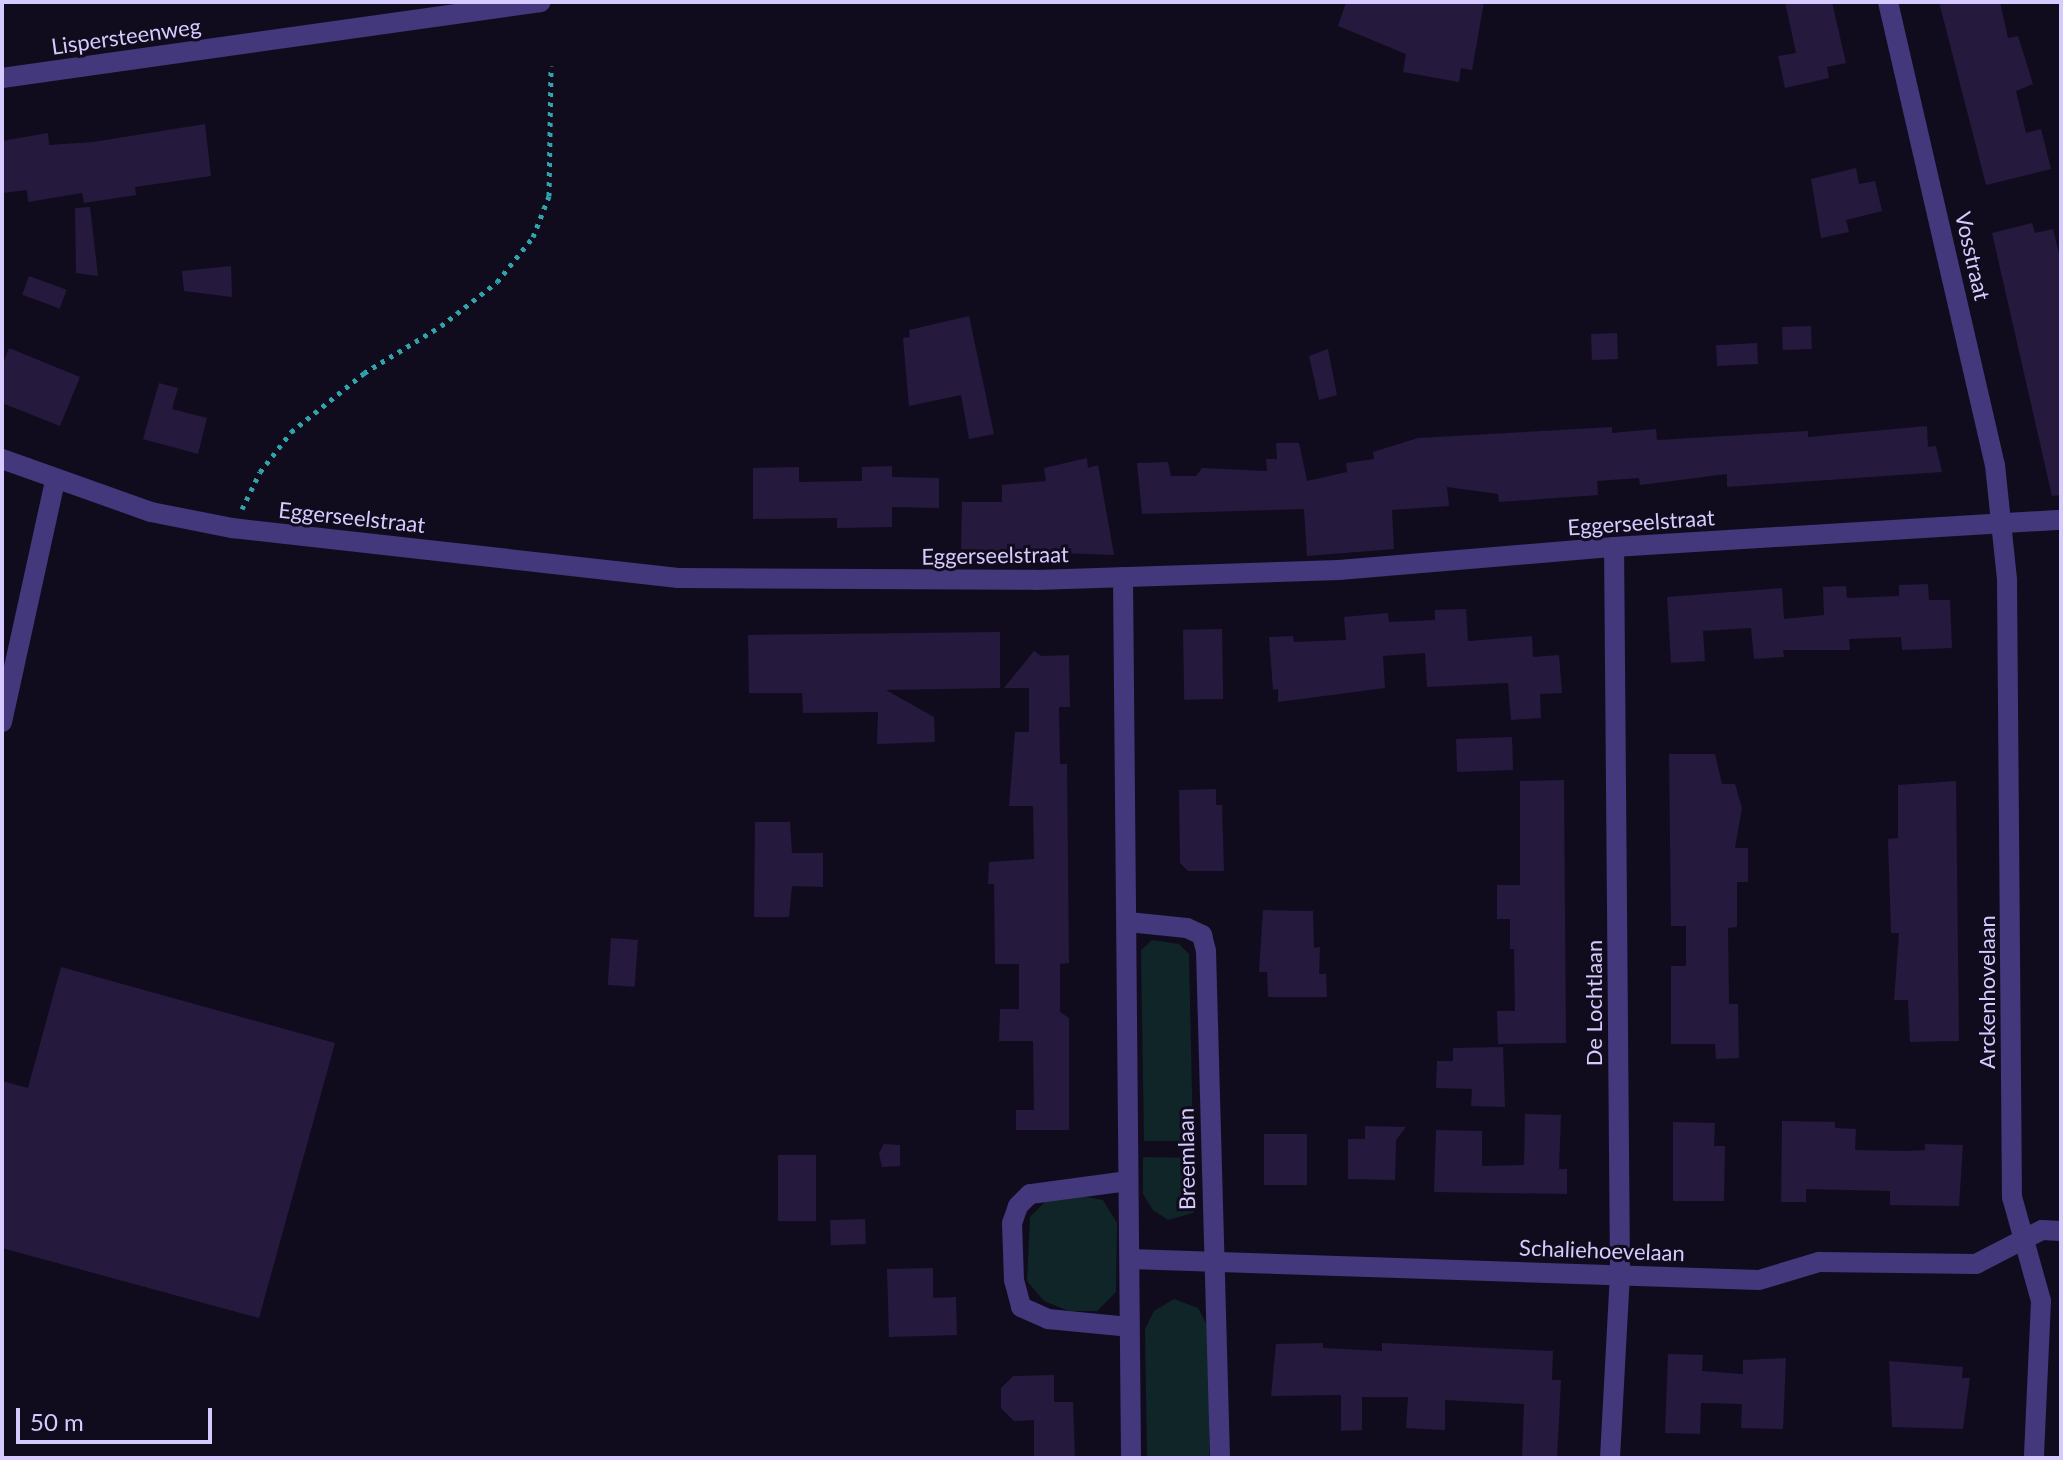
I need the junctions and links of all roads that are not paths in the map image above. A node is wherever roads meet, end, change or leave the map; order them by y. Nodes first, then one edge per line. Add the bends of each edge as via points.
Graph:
1 (541, 2) edge
2 (1888, 2) edge
3 (2, 78) edge
4 (2, 459) edge
5 (55, 480) junction
6 (2061, 520) edge
7 (2001, 522) junction
8 (1614, 547) junction
9 (1123, 577) junction
10 (2, 722) edge
11 (1128, 922) junction
12 (1128, 1181) junction
13 (2061, 1231) edge
14 (2023, 1239) junction
15 (1130, 1259) junction
16 (1214, 1261) junction
17 (1620, 1273) junction
18 (1129, 1327) junction
19 (1131, 1458) edge
20 (1220, 1458) edge
21 (1610, 1458) edge
22 (2034, 1458) edge

1 - 3 street, Lispersteenweg
2 - 7 street, Vosstraat via 1995,465
4 - 5 street, Eggerseelstraat
5 - 9 street, Eggerseelstraat via 151,512 232,528 678,578
5 - 10 street
6 - 7 street, Eggerseelstraat
7 - 8 street, Eggerseelstraat
7 - 14 street, Arckenhovelaan via 2007,580 2012,1197
8 - 9 street, Eggerseelstraat via 1339,570
8 - 17 street, De Lochtlaan
9 - 11 street
11 - 12 street
11 - 16 street, Breemlaan via 1187,928 1202,935
12 - 15 street
12 - 18 street via 1057,1186 1030,1194 1012,1223 1014,1280 1021,1307 1048,1319
13 - 14 street, Schaliehoevelaan via 2042,1230
14 - 17 street, Schaliehoevelaan via 1976,1264 1819,1262 1759,1280
14 - 22 street, Arckenhovelaan via 2041,1301
15 - 16 street, Schaliehoevelaan
15 - 18 street
16 - 17 street, Schaliehoevelaan
16 - 20 street, Breemlaan
17 - 21 street, De Lochtlaan
18 - 19 street

